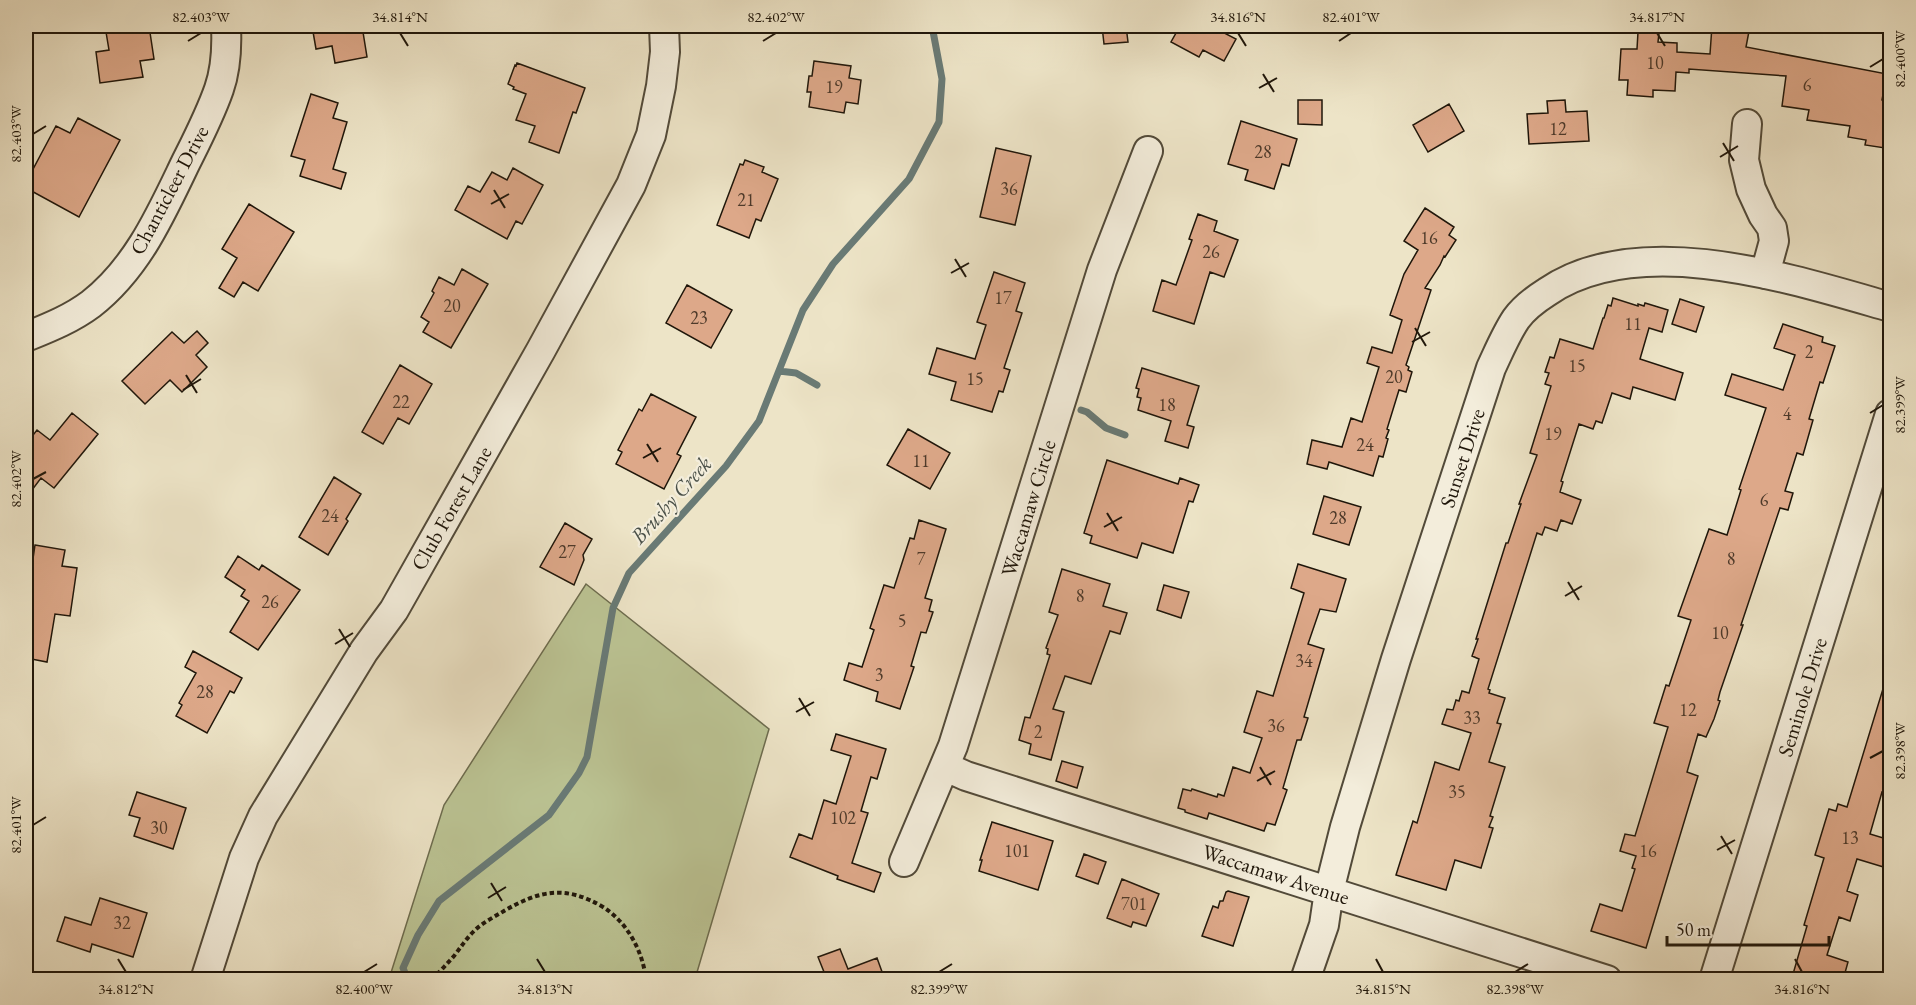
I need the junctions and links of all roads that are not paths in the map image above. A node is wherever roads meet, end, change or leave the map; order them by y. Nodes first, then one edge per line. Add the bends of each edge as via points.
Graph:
1 (226, 26) edge
2 (664, 26) edge
3 (1747, 124) dead end
4 (1148, 151) dead end
5 (1765, 274) junction
6 (1890, 307) edge
7 (26, 337) edge
8 (1890, 414) edge
9 (946, 767) junction
10 (903, 862) dead end
11 (1329, 891) junction
12 (205, 980) edge
13 (1305, 980) edge
14 (1607, 980) edge
15 (1714, 980) edge

1 - 7 street, Chanticleer Drive via 227,46 219,89 146,242 119,277 91,304
2 - 12 street, Club Forest Lane via 661,86 651,135 631,184 394,610 364,651 263,816 244,858
3 - 5 street via 1744,160 1751,189 1772,228 1774,242
4 - 9 street, Waccamaw Circle via 1102,270
5 - 6 street, Sunset Drive
5 - 11 street, Sunset Drive via 1722,265 1663,261 1610,266 1584,272 1557,285 1517,318 1491,368 1396,659
8 - 15 street, Seminole Drive
9 - 10 street, Waccamaw Circle
9 - 11 street, Waccamaw Avenue
11 - 13 street, Sunset Drive via 1324,925
11 - 14 street, Waccamaw Avenue

